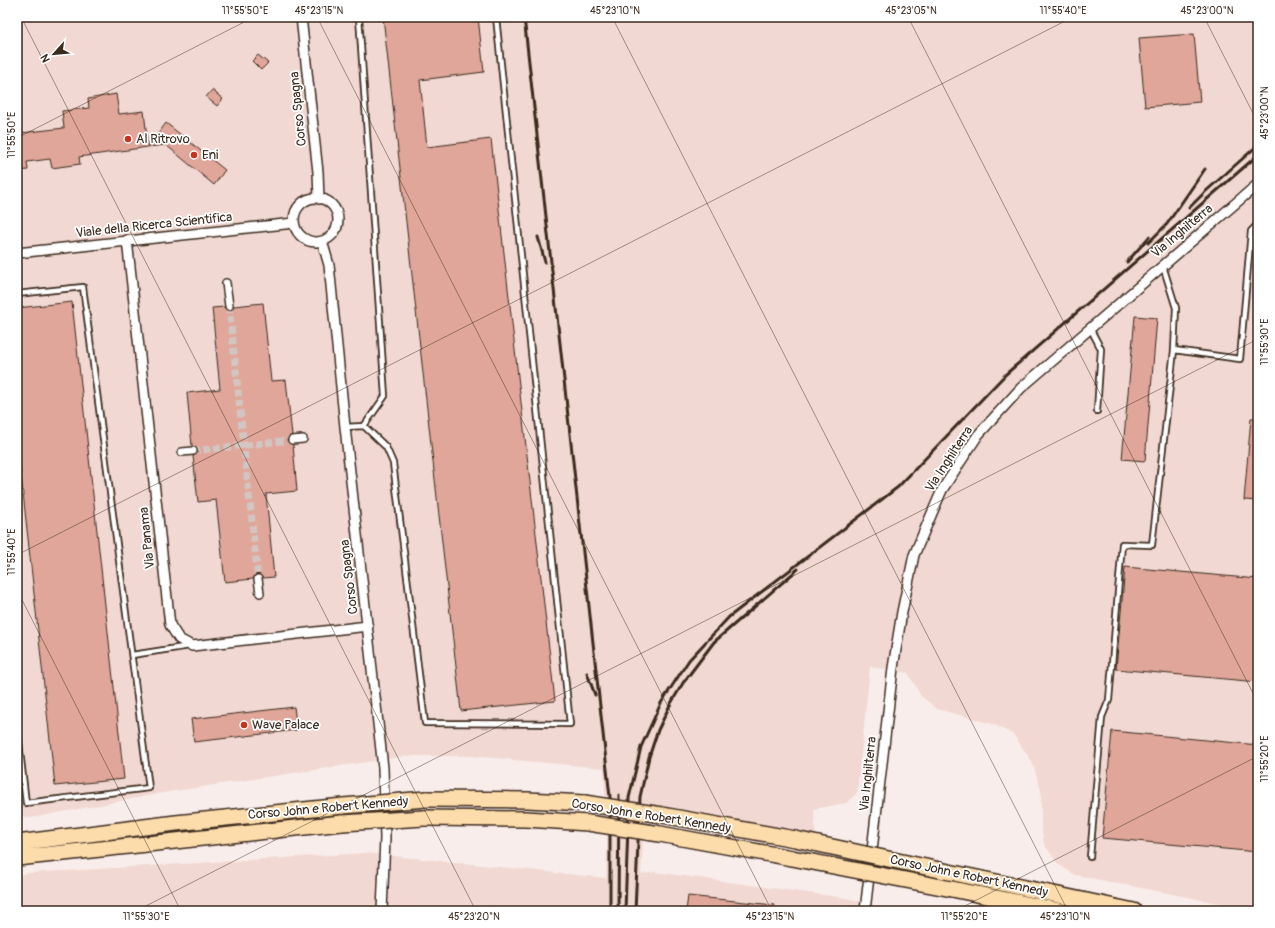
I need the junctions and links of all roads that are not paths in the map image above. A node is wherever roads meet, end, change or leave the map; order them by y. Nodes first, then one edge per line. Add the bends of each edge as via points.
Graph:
1 (301, 17) edge
2 (359, 17) edge
3 (496, 17) edge
4 (1258, 184) edge
5 (319, 199) junction
6 (294, 223) junction
7 (1258, 224) edge
8 (127, 240) junction
9 (322, 241) junction
10 (17, 253) edge
11 (1163, 265) junction
12 (226, 283) dead end
13 (17, 294) edge
14 (229, 306) tunnel mouth
15 (1090, 328) junction
16 (1174, 350) junction
17 (1097, 411) dead end
18 (364, 426) junction
19 (344, 427) junction
20 (303, 439) dead end
21 (292, 440) tunnel mouth
22 (193, 451) tunnel mouth
23 (182, 452) dead end
24 (258, 579) tunnel mouth
25 (260, 593) dead end
26 (368, 626) junction
27 (192, 646) junction
28 (132, 655) junction
29 (17, 725) edge
30 (17, 843) edge
31 (1090, 857) dead end
32 (17, 858) edge
33 (382, 911) edge
34 (865, 911) edge
35 (1060, 911) edge
36 (1134, 911) edge

1 - 5 street, Corso Spagna
2 - 18 lane via 385,396
3 - 18 lane via 570,724 425,723 393,463 386,447
4 - 11 street, Via Inghilterra
5 - 6 street via 312,198 299,206 295,212
5 - 9 street via 331,205 337,217 336,229 332,236
6 - 8 street, Viale della Ricerca Scientifica
6 - 9 street via 301,237 307,241
7 - 16 lane via 1251,231 1240,359
8 - 10 street, Viale della Ricerca Scientifica
8 - 27 street, Via Panama via 170,625 179,639
9 - 19 street, Corso Spagna via 329,265
11 - 15 street, Via Inghilterra
11 - 16 lane via 1176,308
12 - 14 street
13 - 28 lane via 84,287
15 - 17 lane via 1101,349
15 - 34 street, Via Inghilterra via 1021,388 978,435 942,490 914,555 893,668
16 - 31 lane via 1152,545 1122,544 1109,700 1102,717
18 - 19 lane
19 - 26 street, Corso Spagna
20 - 21 street
22 - 23 street
24 - 25 street
26 - 27 street
26 - 33 street, Corso Spagna via 383,768 385,838
27 - 28 lane
28 - 29 lane via 149,788 26,803
30 - 36 highway, Corso John e Robert Kennedy, bridge via 183,822 426,799 584,803 795,839
32 - 35 highway, Corso John e Robert Kennedy, bridge via 342,823 424,818 526,819 588,823 660,834

